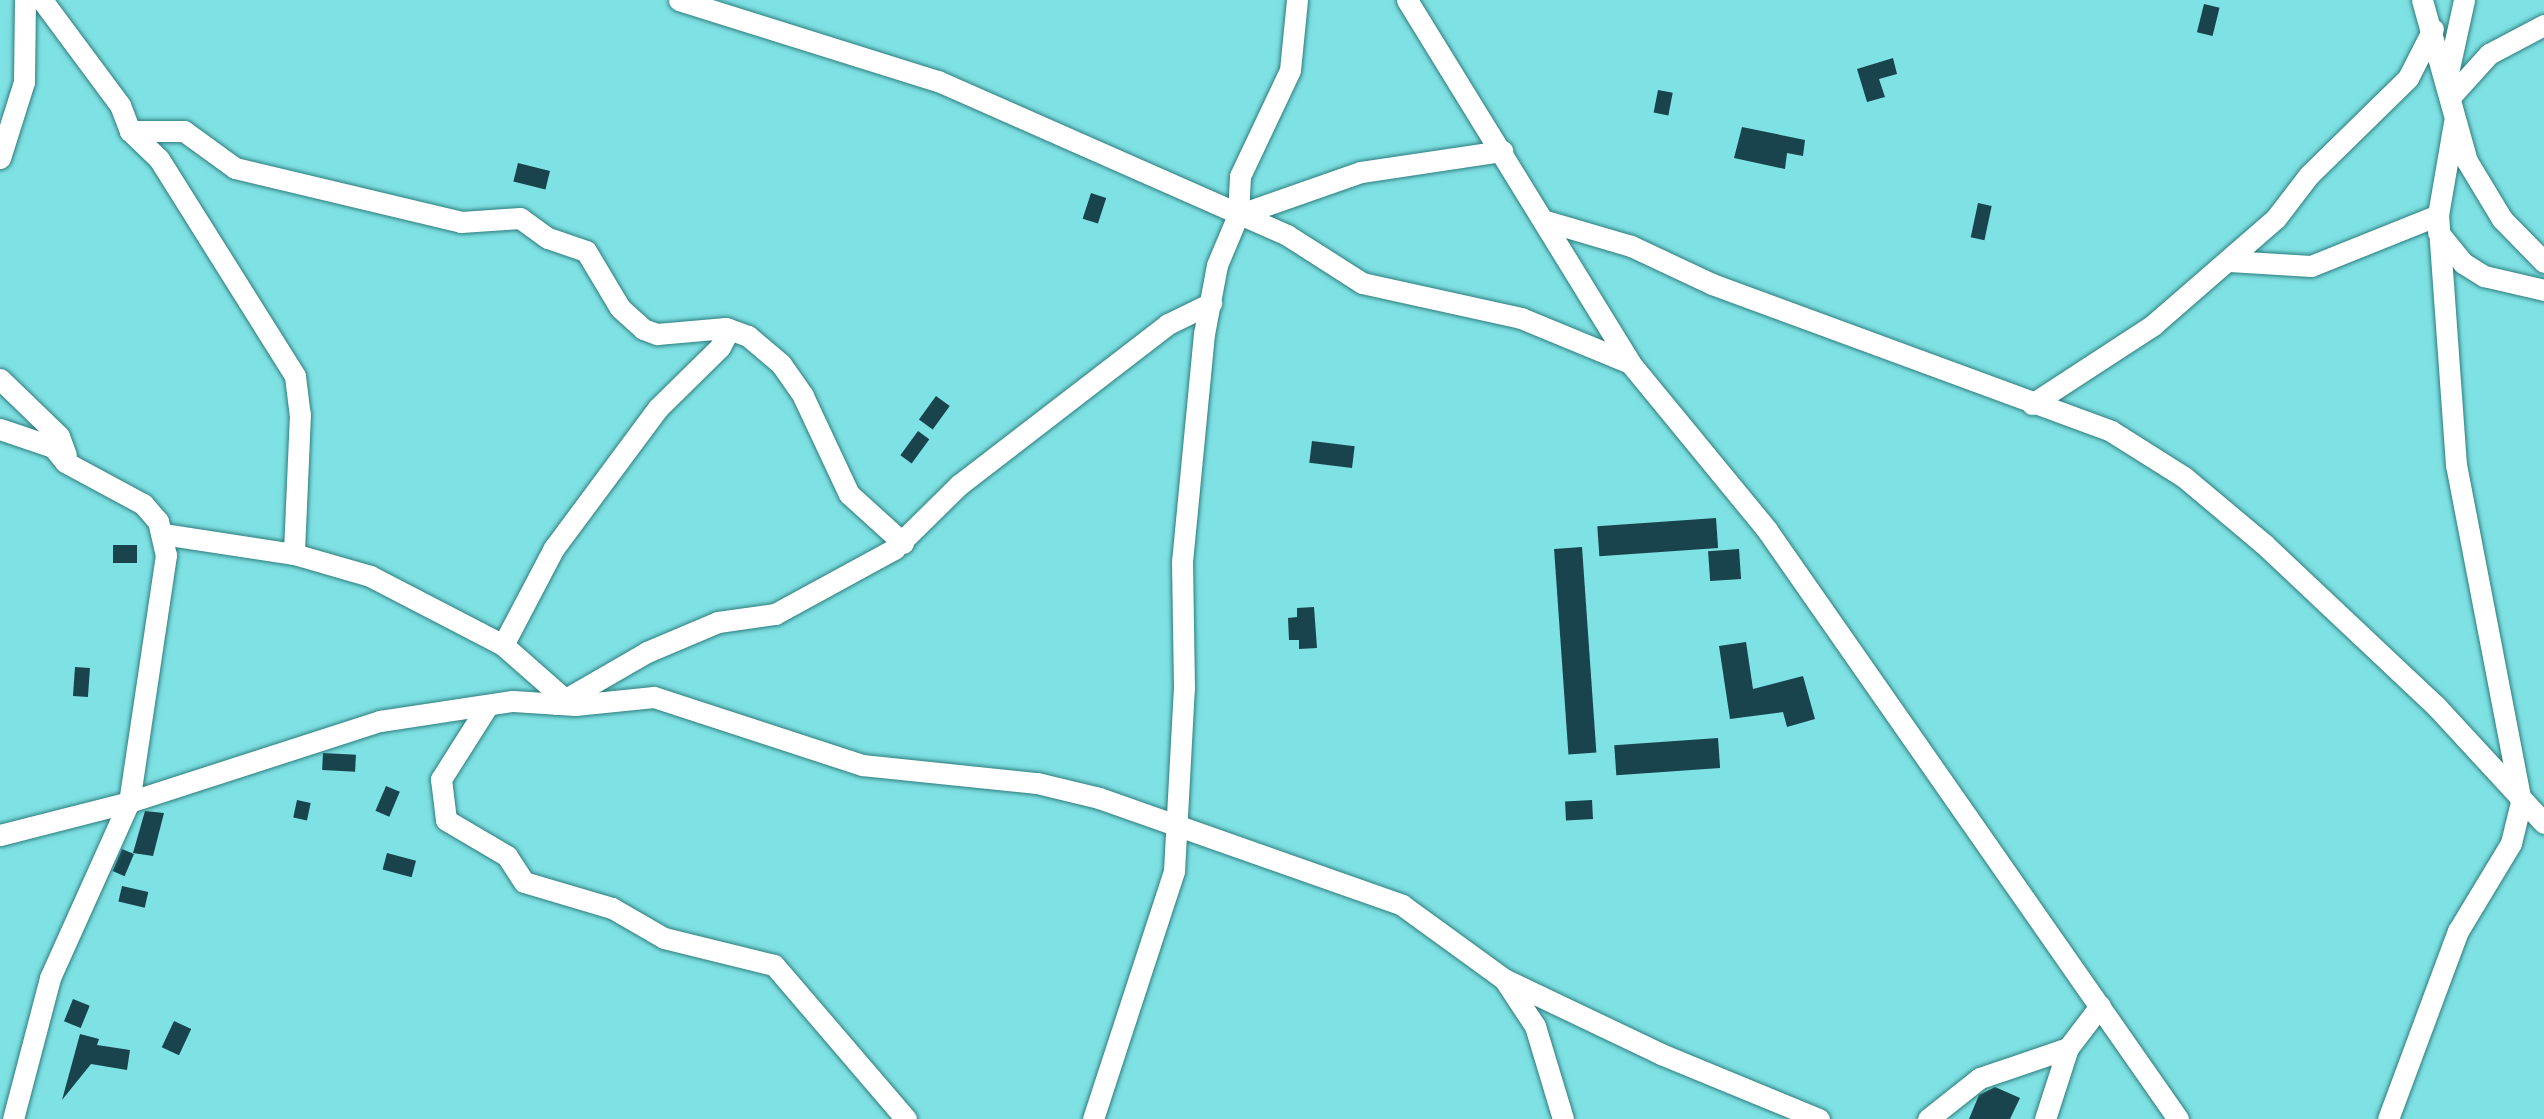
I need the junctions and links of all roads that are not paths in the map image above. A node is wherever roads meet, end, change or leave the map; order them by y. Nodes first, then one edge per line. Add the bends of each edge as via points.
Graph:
1 (25, 0) edge
2 (42, 0) edge
3 (679, 0) edge
4 (1297, 0) edge
5 (1407, 0) edge
6 (2422, 0) edge
7 (2464, 0) edge
8 (2544, 25) edge
9 (2432, 29) junction
10 (2449, 87) junction
11 (2454, 122) junction
12 (130, 131) junction
13 (1502, 151) junction
14 (0, 158) edge
15 (1238, 215) junction
16 (1546, 221) junction
17 (2438, 224) junction
18 (2229, 261) junction
19 (2544, 262) edge
20 (2544, 290) edge
21 (1211, 303) junction
22 (729, 329) junction
23 (1630, 363) junction
24 (0, 379) edge
25 (2032, 404) junction
26 (0, 429) edge
27 (65, 462) junction
28 (163, 534) junction
29 (903, 543) junction
30 (294, 554) junction
31 (503, 645) junction
32 (559, 701) junction
33 (488, 705) junction
34 (129, 802) junction
35 (2536, 813) edge
36 (1178, 825) junction
37 (0, 835) edge
38 (1504, 979) junction
39 (2100, 1006) junction
40 (2068, 1048) junction
41 (13, 1119) edge
42 (906, 1119) edge
43 (1093, 1119) edge
44 (1563, 1119) edge
45 (1819, 1119) edge
46 (1928, 1119) edge
47 (2045, 1119) edge
48 (2178, 1119) edge
49 (2388, 1119) edge

1 - 14 street via 24,82
2 - 12 street via 120,105
3 - 15 street via 896,65
4 - 15 street via 1290,70 1244,165
5 - 13 street
6 - 9 street
7 - 10 street
8 - 10 street via 2489,54
9 - 10 street
9 - 18 street via 2408,78
10 - 11 street
11 - 17 street
11 - 19 street via 2467,161 2502,219
12 - 22 street via 184,131 236,168 461,222 520,218 548,238 586,251 621,308 643,329 657,334
12 - 30 street via 159,159 295,376 300,414
13 - 15 street via 1371,169
13 - 16 street
15 - 21 street via 1217,265
15 - 23 street via 1298,240 1362,283 1521,318
16 - 23 street
16 - 25 street via 1632,246 1712,284
17 - 18 street via 2311,265
17 - 20 street via 2463,263 2484,276
17 - 35 street via 2456,465
18 - 25 street via 2153,325
21 - 29 street via 1168,324 959,485
21 - 36 street via 1185,509
22 - 29 street via 781,364 809,406 841,483 866,515
22 - 31 street via 720,347 658,408 554,548
23 - 39 street via 1767,530
24 - 27 street via 59,436
25 - 35 street via 2111,431 2184,477 2436,706
26 - 27 street via 41,441
27 - 28 street via 143,504
28 - 30 street
28 - 34 street via 164,582
29 - 32 street via 775,614 696,630
30 - 31 street via 370,576
31 - 32 street
32 - 33 street
32 - 36 street via 673,701 862,765 1057,786
33 - 34 street via 380,720
33 - 42 street via 441,779 438,793 446,820 507,856 524,883 612,908 664,938 726,948 783,971
34 - 37 street
34 - 41 street via 50,978
35 - 49 street via 2511,843 2458,931
36 - 38 street via 1402,905
36 - 43 street via 1174,871
38 - 44 street via 1535,1026
38 - 45 street via 1661,1054
39 - 40 street
39 - 48 street
40 - 46 street via 1980,1078
40 - 47 street

